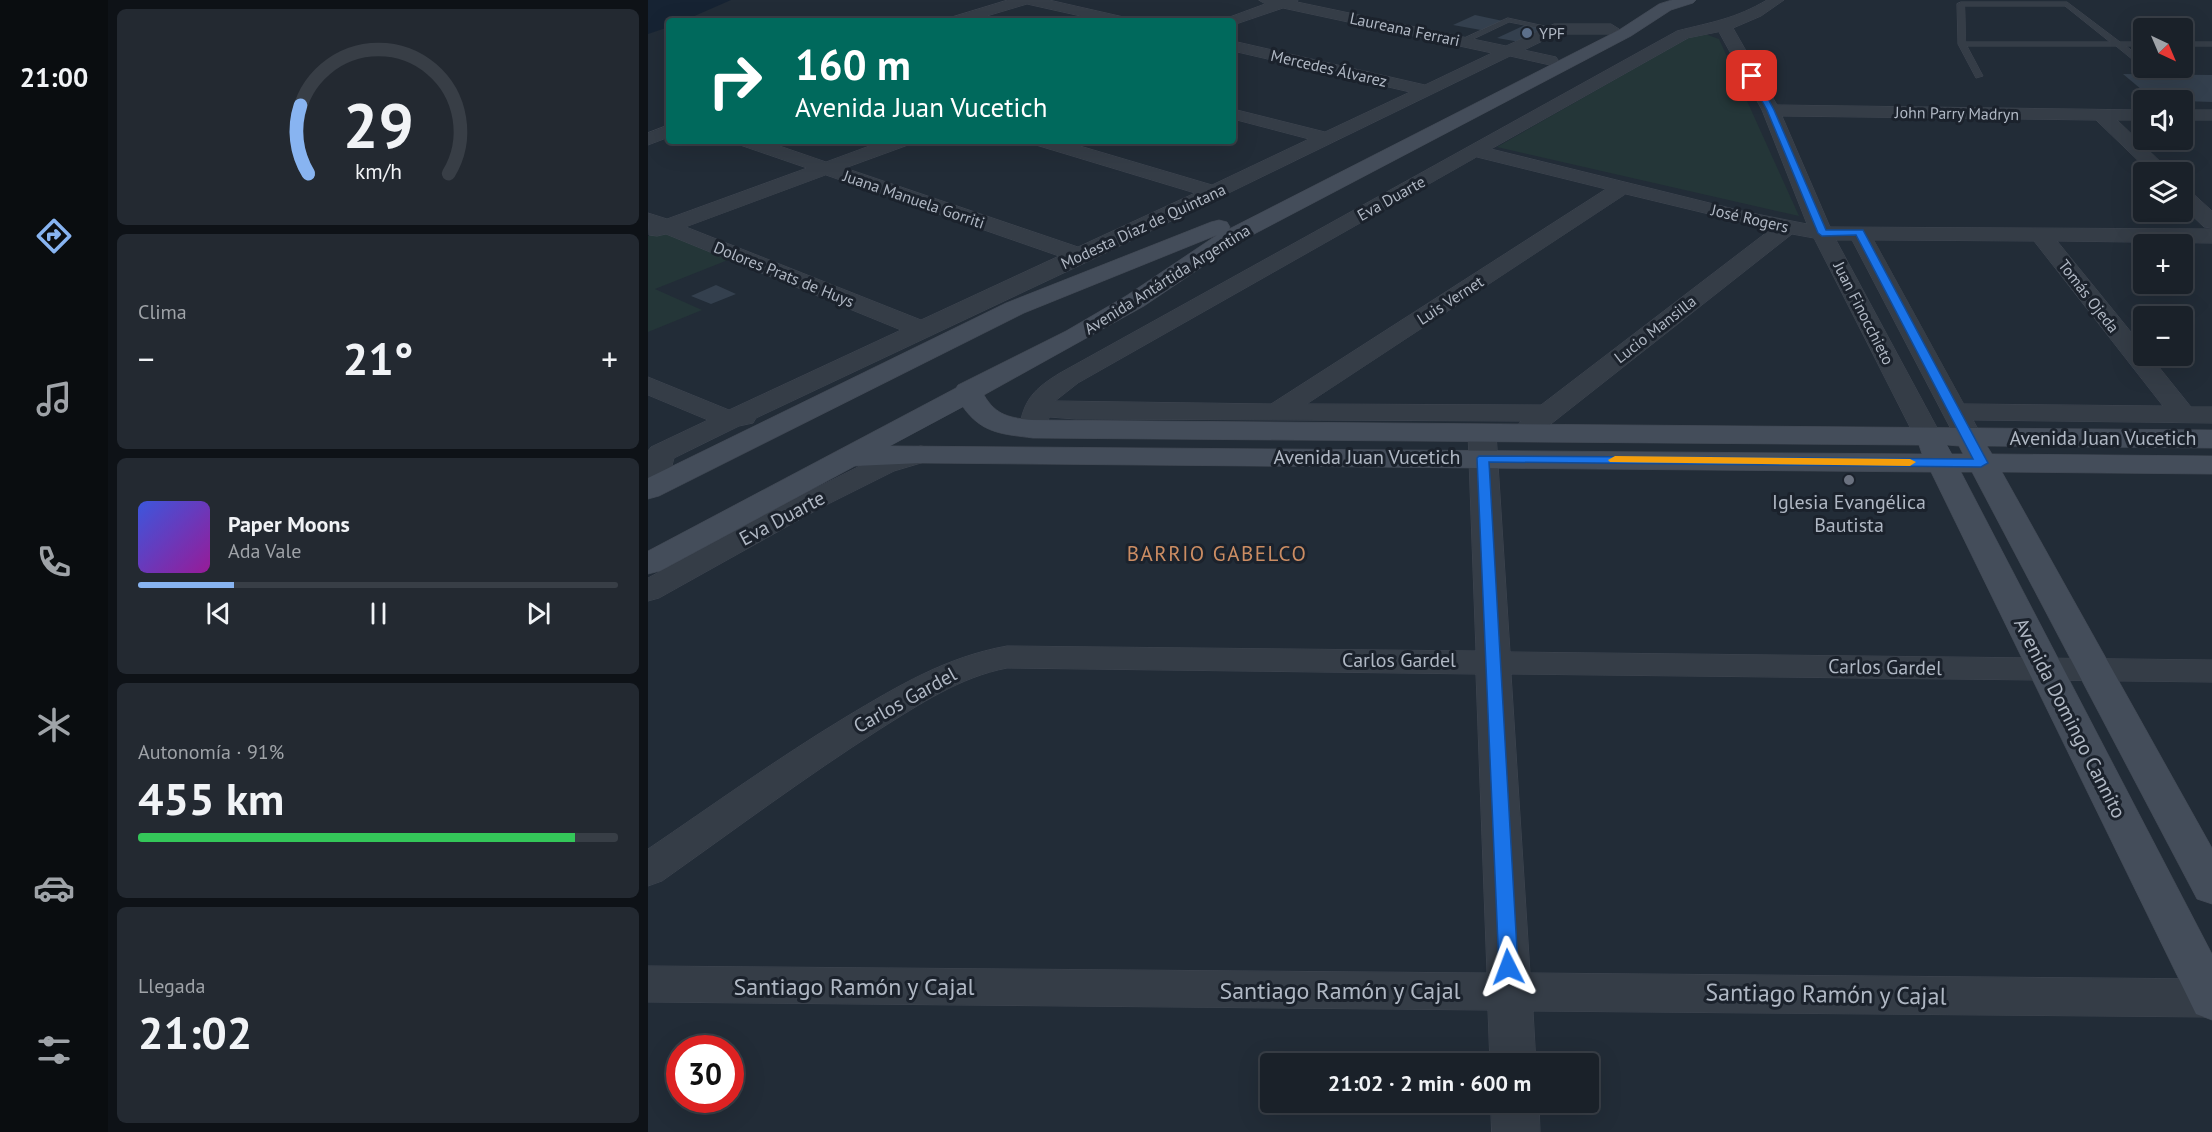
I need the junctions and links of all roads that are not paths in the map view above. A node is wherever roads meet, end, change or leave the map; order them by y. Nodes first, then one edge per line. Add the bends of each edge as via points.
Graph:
1 (1024, 0) edge
2 (1029, 0) edge
3 (1654, 0) edge
4 (1688, 0) edge
5 (1777, 0) edge
6 (1280, 1) edge
7 (964, 18) edge
8 (1110, 18) edge
9 (1236, 19) edge
10 (1724, 26) junction
11 (1554, 29) junction
12 (1611, 29) junction
13 (1462, 41) junction
14 (1962, 44) junction
15 (2115, 44) junction
16 (2133, 44) edge
17 (2193, 44) edge
18 (2212, 44) edge
19 (1236, 47) edge
20 (1509, 51) junction
21 (2133, 56) edge
22 (1550, 60) junction
23 (1979, 76) dead end
24 (1424, 90) junction
25 (1770, 110) junction
26 (1236, 115) edge
27 (2101, 115) junction
28 (2133, 115) edge
29 (2193, 115) edge
30 (2212, 116) edge
31 (666, 132) edge
32 (1326, 138) junction
33 (648, 140) edge
34 (756, 144) edge
35 (893, 144) edge
36 (1053, 144) edge
37 (1475, 151) junction
38 (2150, 162) edge
39 (826, 168) junction
40 (1623, 188) junction
41 (1215, 192) junction
42 (2193, 204) edge
43 (2212, 222) edge
44 (654, 226) edge
45 (1787, 227) junction
46 (1859, 232) junction
47 (1822, 233) junction
48 (2040, 235) junction
49 (2212, 236) edge
50 (1081, 256) junction
51 (1015, 308) junction
52 (921, 329) junction
53 (1075, 336) junction
54 (648, 385) edge
55 (969, 391) junction
56 (835, 397) junction
57 (1277, 412) junction
58 (1547, 413) junction
59 (2183, 414) junction
60 (2212, 415) edge
61 (1034, 418) junction
62 (730, 420) junction
63 (1523, 432) junction
64 (1968, 437) junction
65 (2212, 439) edge
66 (1482, 446) junction
67 (1934, 450) junction
68 (654, 453) edge
69 (921, 454) junction
70 (846, 456) junction
71 (2212, 465) edge
72 (650, 489) edge
73 (648, 564) edge
74 (648, 591) edge
75 (1493, 661) junction
76 (2045, 669) junction
77 (2094, 669) junction
78 (2212, 671) edge
79 (648, 870) edge
80 (2212, 887) edge
81 (648, 984) edge
82 (1509, 991) junction
83 (2212, 998) edge
84 (1512, 1053) edge
85 (1515, 1113) edge
86 (1516, 1132) edge

1 - 7 street
2 - 8 street
3 - 12 main road, Avenida Antártida Argentina
4 - 53 main road, Avenida Antártida Argentina via 1665,7 1625,33 1232,237 1136,302
5 - 10 street, Eva Duarte
6 - 9 street
6 - 13 street, Laureana Ferrari
10 - 25 street, Juan Finocchieto
10 - 37 street, Eva Duarte via 1683,34
11 - 12 street
11 - 13 lane via 1508,20
11 - 20 street, Modesta Díaz de Quintana
12 - 22 main road, Avenida Antártida Argentina
13 - 20 street, Laureana Ferrari
14 - 15 lane
14 - 15 lane via 1961,4 2067,4
14 - 23 lane
15 - 16 lane
15 - 21 lane
17 - 18 lane
19 - 24 street, Mercedes Álvarez
20 - 22 street, Laureana Ferrari
20 - 24 street, Modesta Díaz de Quintana
22 - 51 main road, Avenida Antártida Argentina via 1230,222
24 - 32 street, Modesta Díaz de Quintana
25 - 27 street, John Parry Madryn
25 - 47 street, Juan Finocchieto
26 - 32 street
27 - 28 street, John Parry Madryn
27 - 38 street
29 - 30 street
31 - 33 street
32 - 41 street, Modesta Díaz de Quintana
34 - 39 street, Juana Manuela Gorriti
35 - 39 street
36 - 41 street
37 - 40 street, José Rogers
37 - 61 street, Eva Duarte via 1069,378 1047,393
39 - 44 street
39 - 50 street, Juana Manuela Gorriti
40 - 45 street, José Rogers
40 - 57 street, Luis Vernet
41 - 50 street, Modesta Díaz de Quintana
42 - 43 street
44 - 52 street, Dolores Prats de Huys
45 - 47 street, José Rogers
45 - 58 street, Lucio Mansilla
46 - 47 street, José Rogers
46 - 48 street, José Rogers
46 - 64 street, Juan Finocchieto
47 - 67 street, Juan Finocchieto
48 - 49 street, José Rogers
48 - 59 street, Tomás Ojeda
50 - 52 street, Modesta Díaz de Quintana
51 - 53 main road via 1062,309 1078,322
51 - 56 main road, Avenida Antártida Argentina
52 - 62 street, Modesta Díaz de Quintana
53 - 55 main road, Avenida Antártida Argentina
54 - 62 street
55 - 61 main road, Avenida Juan Vucetich via 988,420 1006,426
55 - 70 main road, Avenida Antártida Argentina
56 - 62 street
56 - 72 main road, Avenida Antártida Argentina
57 - 58 street
57 - 61 street via 1076,411
58 - 63 street, Lucio Mansilla
59 - 60 street
59 - 64 street
61 - 66 main road, Avenida Juan Vucetich
62 - 68 street
63 - 66 main road, Avenida Juan Vucetich
63 - 67 main road, Avenida Juan Vucetich
64 - 65 main road, Avenida Juan Vucetich
64 - 67 main road, Avenida Juan Vucetich
64 - 71 main road, Avenida Juan Vucetich
64 - 77 main road, Avenida Domingo Cannito
66 - 67 main road, Avenida Juan Vucetich
66 - 69 main road, Avenida Juan Vucetich
66 - 75 street
67 - 76 main road, Avenida Domingo Cannito
68 - 72 street
69 - 70 main road, Avenida Juan Vucetich
69 - 74 street, Eva Duarte via 884,465
70 - 73 main road, Avenida Antártida Argentina
75 - 76 street, Carlos Gardel
75 - 79 street, Carlos Gardel via 1007,657 978,661 936,678 832,741
75 - 82 street
76 - 77 street, Carlos Gardel
76 - 83 main road, Avenida Domingo Cannito
77 - 78 street, Carlos Gardel
77 - 80 main road, Avenida Domingo Cannito
81 - 82 street, Santiago Ramón y Cajal
82 - 83 street, Santiago Ramón y Cajal
82 - 84 street
85 - 86 street

